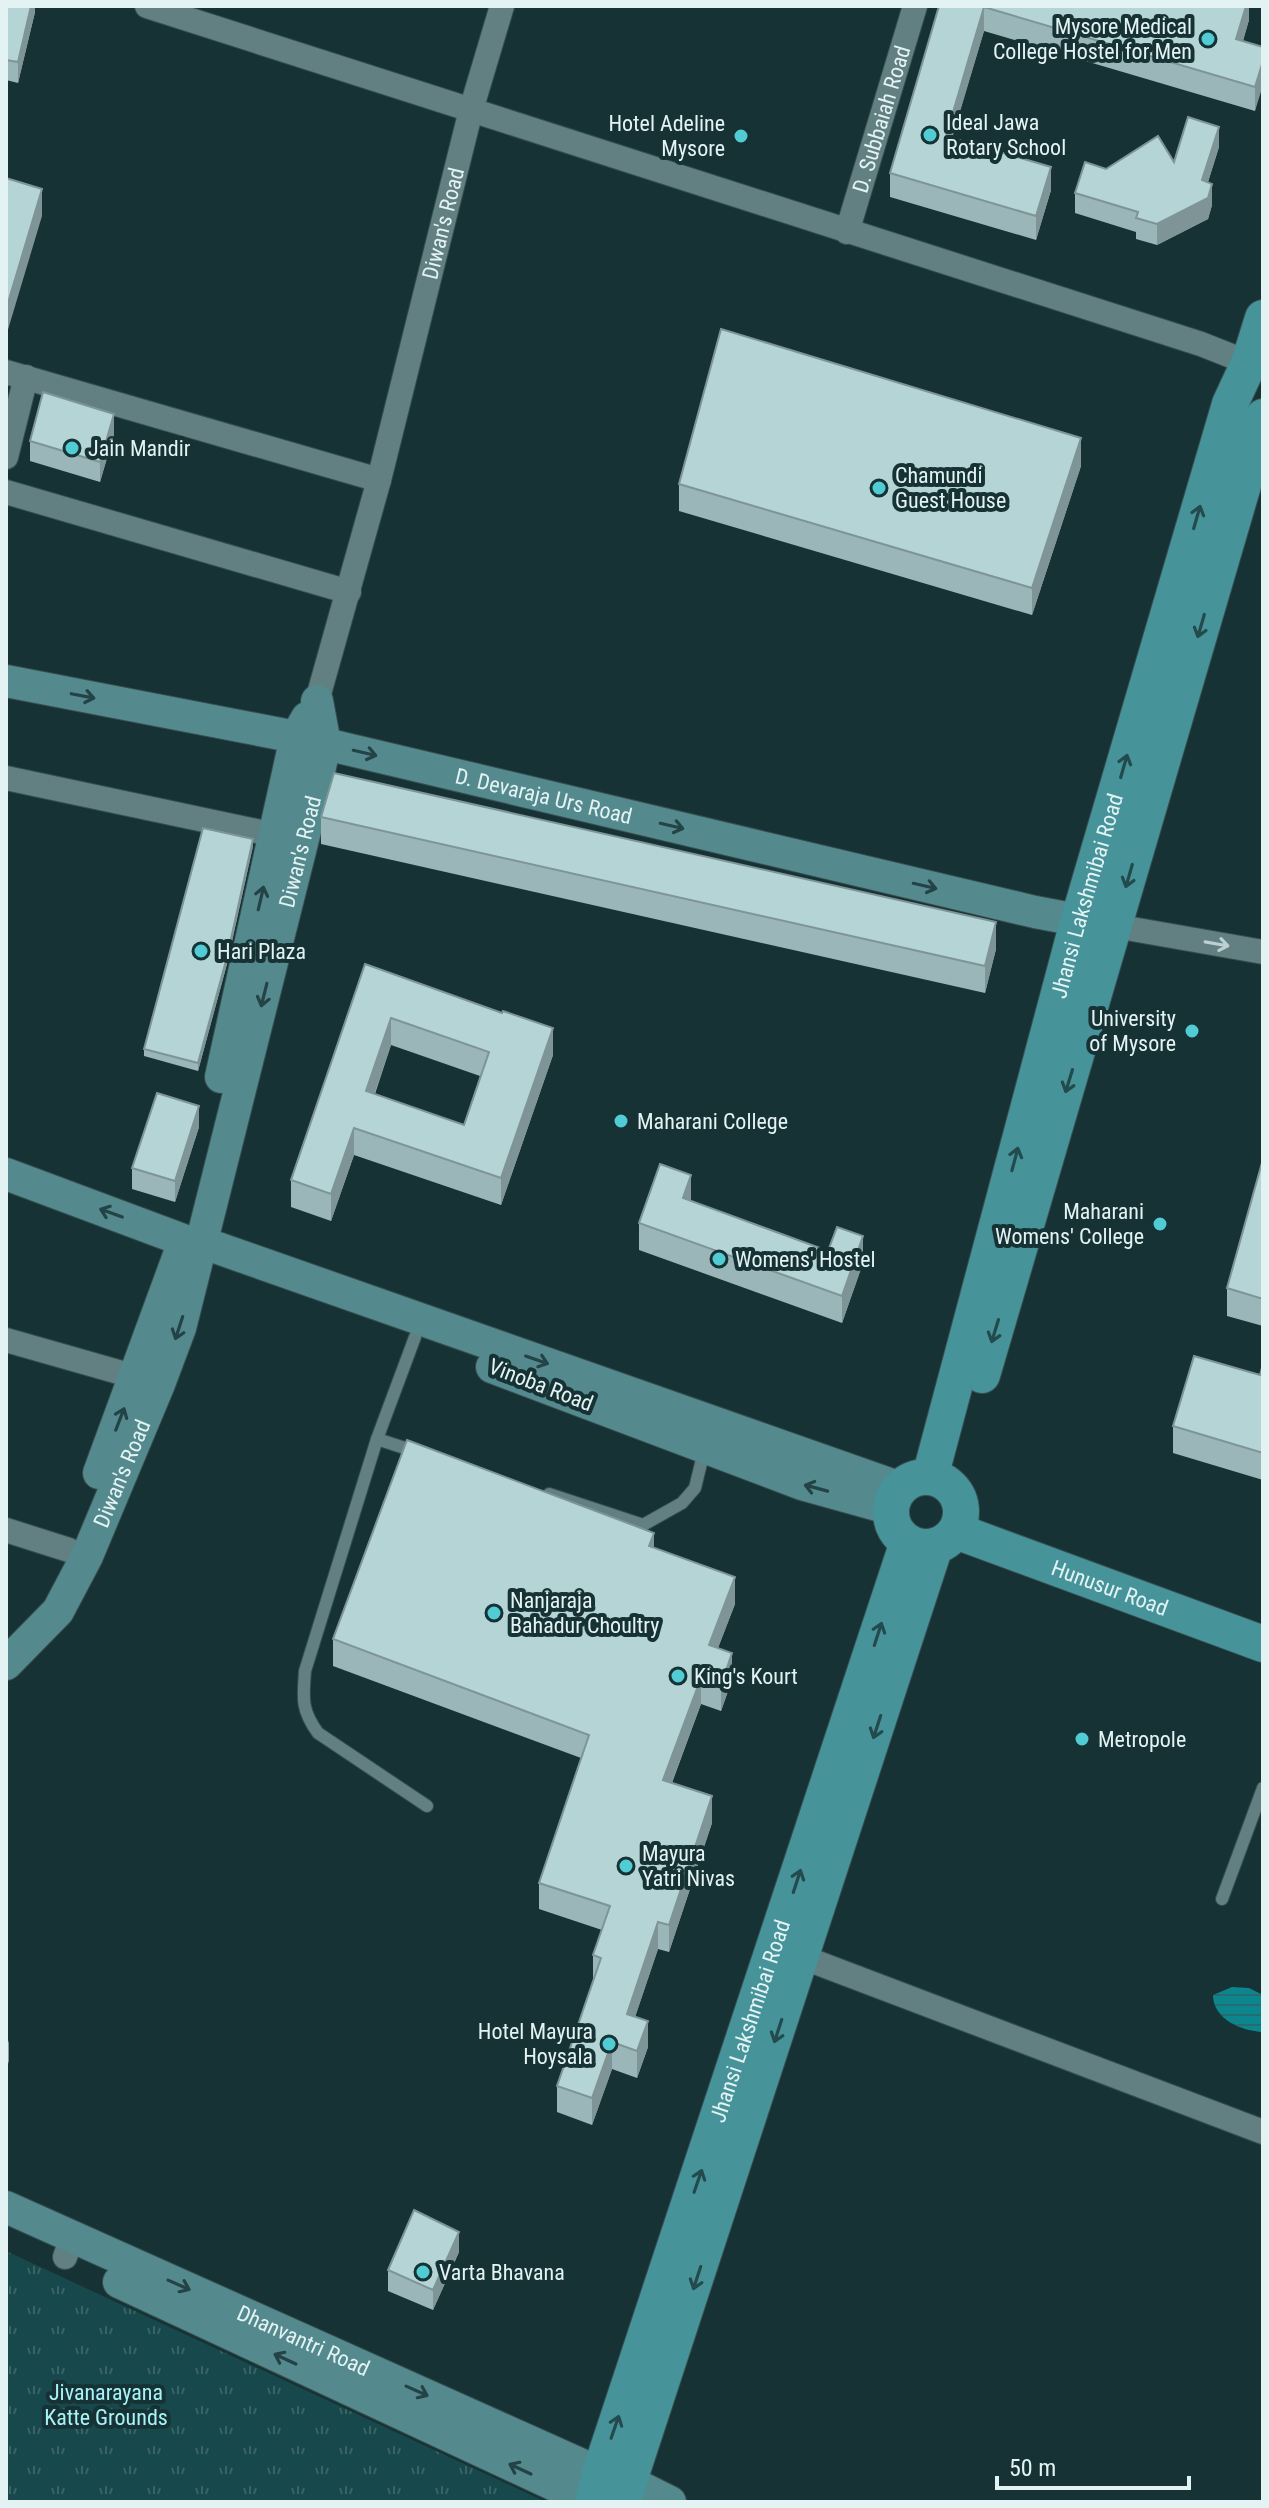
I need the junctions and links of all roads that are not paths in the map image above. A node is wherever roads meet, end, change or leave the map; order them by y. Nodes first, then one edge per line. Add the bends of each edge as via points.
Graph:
1 (147, 6) edge
2 (502, 6) edge
3 (915, 6) edge
4 (471, 110) junction
5 (847, 232) junction
6 (1263, 318) edge
7 (1256, 362) edge
8 (16, 374) edge
9 (1263, 417) edge
10 (6, 457) edge
11 (379, 480) junction
12 (6, 492) edge
13 (349, 592) junction
14 (6, 681) edge
15 (317, 701) joint
16 (310, 740) junction
17 (6, 778) edge
18 (289, 838) junction
19 (1078, 922) junction
20 (1115, 926) junction
21 (1263, 952) edge
22 (6, 1174) edge
23 (192, 1243) junction
24 (415, 1337) junction
25 (6, 1340) edge
26 (136, 1377) junction
27 (377, 1439) junction
28 (705, 1448) junction
29 (436, 1458) edge
30 (539, 1491) edge
31 (929, 1511) junction
32 (6, 1530) edge
33 (69, 1550) junction
34 (1263, 1618) edge
35 (6, 1633) edge
36 (1263, 1644) edge
37 (6, 1664) edge
38 (1263, 1788) edge
39 (427, 1806) dead end
40 (1222, 1899) dead end
41 (802, 1957) junction
42 (1263, 2132) edge
43 (6, 2207) edge
44 (6, 2230) edge
45 (68, 2247) junction
46 (607, 2492) edge
47 (670, 2502) edge

1 - 4 street
2 - 4 street, Diwan's Road
3 - 5 street, D. Subbaiah Road
4 - 5 street
4 - 11 street, Diwan's Road
5 - 7 street
6 - 7 main road, Jhansi Lakshmibai Road
19 -> 7 main road, Jhansi Lakshmibai Road via 1230,404
8 - 10 street
8 - 11 street
9 -> 20 main road, Jhansi Lakshmibai Road
11 - 13 street, Diwan's Road
12 - 13 street
13 - 15 street, Diwan's Road
14 -> 16 street, D. Devaraja Urs Road
15 - 16 street, Diwan's Road
16 - 18 street, Diwan's Road
16 -> 19 street, D. Devaraja Urs Road
17 - 18 street
18 - 23 street, Diwan's Road
19 - 20 street, D. Devaraja Urs Road
31 -> 19 main road, Jhansi Lakshmibai Road
20 -> 21 street
20 -> 31 main road, Jhansi Lakshmibai Road
23 -> 22 street, Vinoba Road
23 - 24 street, Vinoba Road via 209,1261
23 - 26 street
23 -> 31 street, Vinoba Road via 215,1247
23 -> 37 street, Diwan's Road via 196,1270 180,1328 87,1556 58,1611
24 - 27 lane
24 - 28 street, Vinoba Road
25 - 26 street
33 -> 26 street
27 - 29 lane
27 - 39 lane via 305,1671 302,1698 318,1733
28 - 30 lane via 695,1488 682,1503 643,1525
31 -> 28 street, Vinoba Road via 802,1484
31 - 34 main road
31 - 36 main road, Hunusur Road
31 -> 41 main road, Jhansi Lakshmibai Road
46 -> 31 main road, Jhansi Lakshmibai Road
32 - 33 street
33 - 35 street via 38,1601
38 - 40 lane
41 - 42 street
41 -> 46 main road, Jhansi Lakshmibai Road
43 - 45 street, Dhanvantri Road
44 - 45 street, Dhanvantri Road
45 - 46 street, Dhanvantri Road
46 - 47 street, Dhanvantri Road

